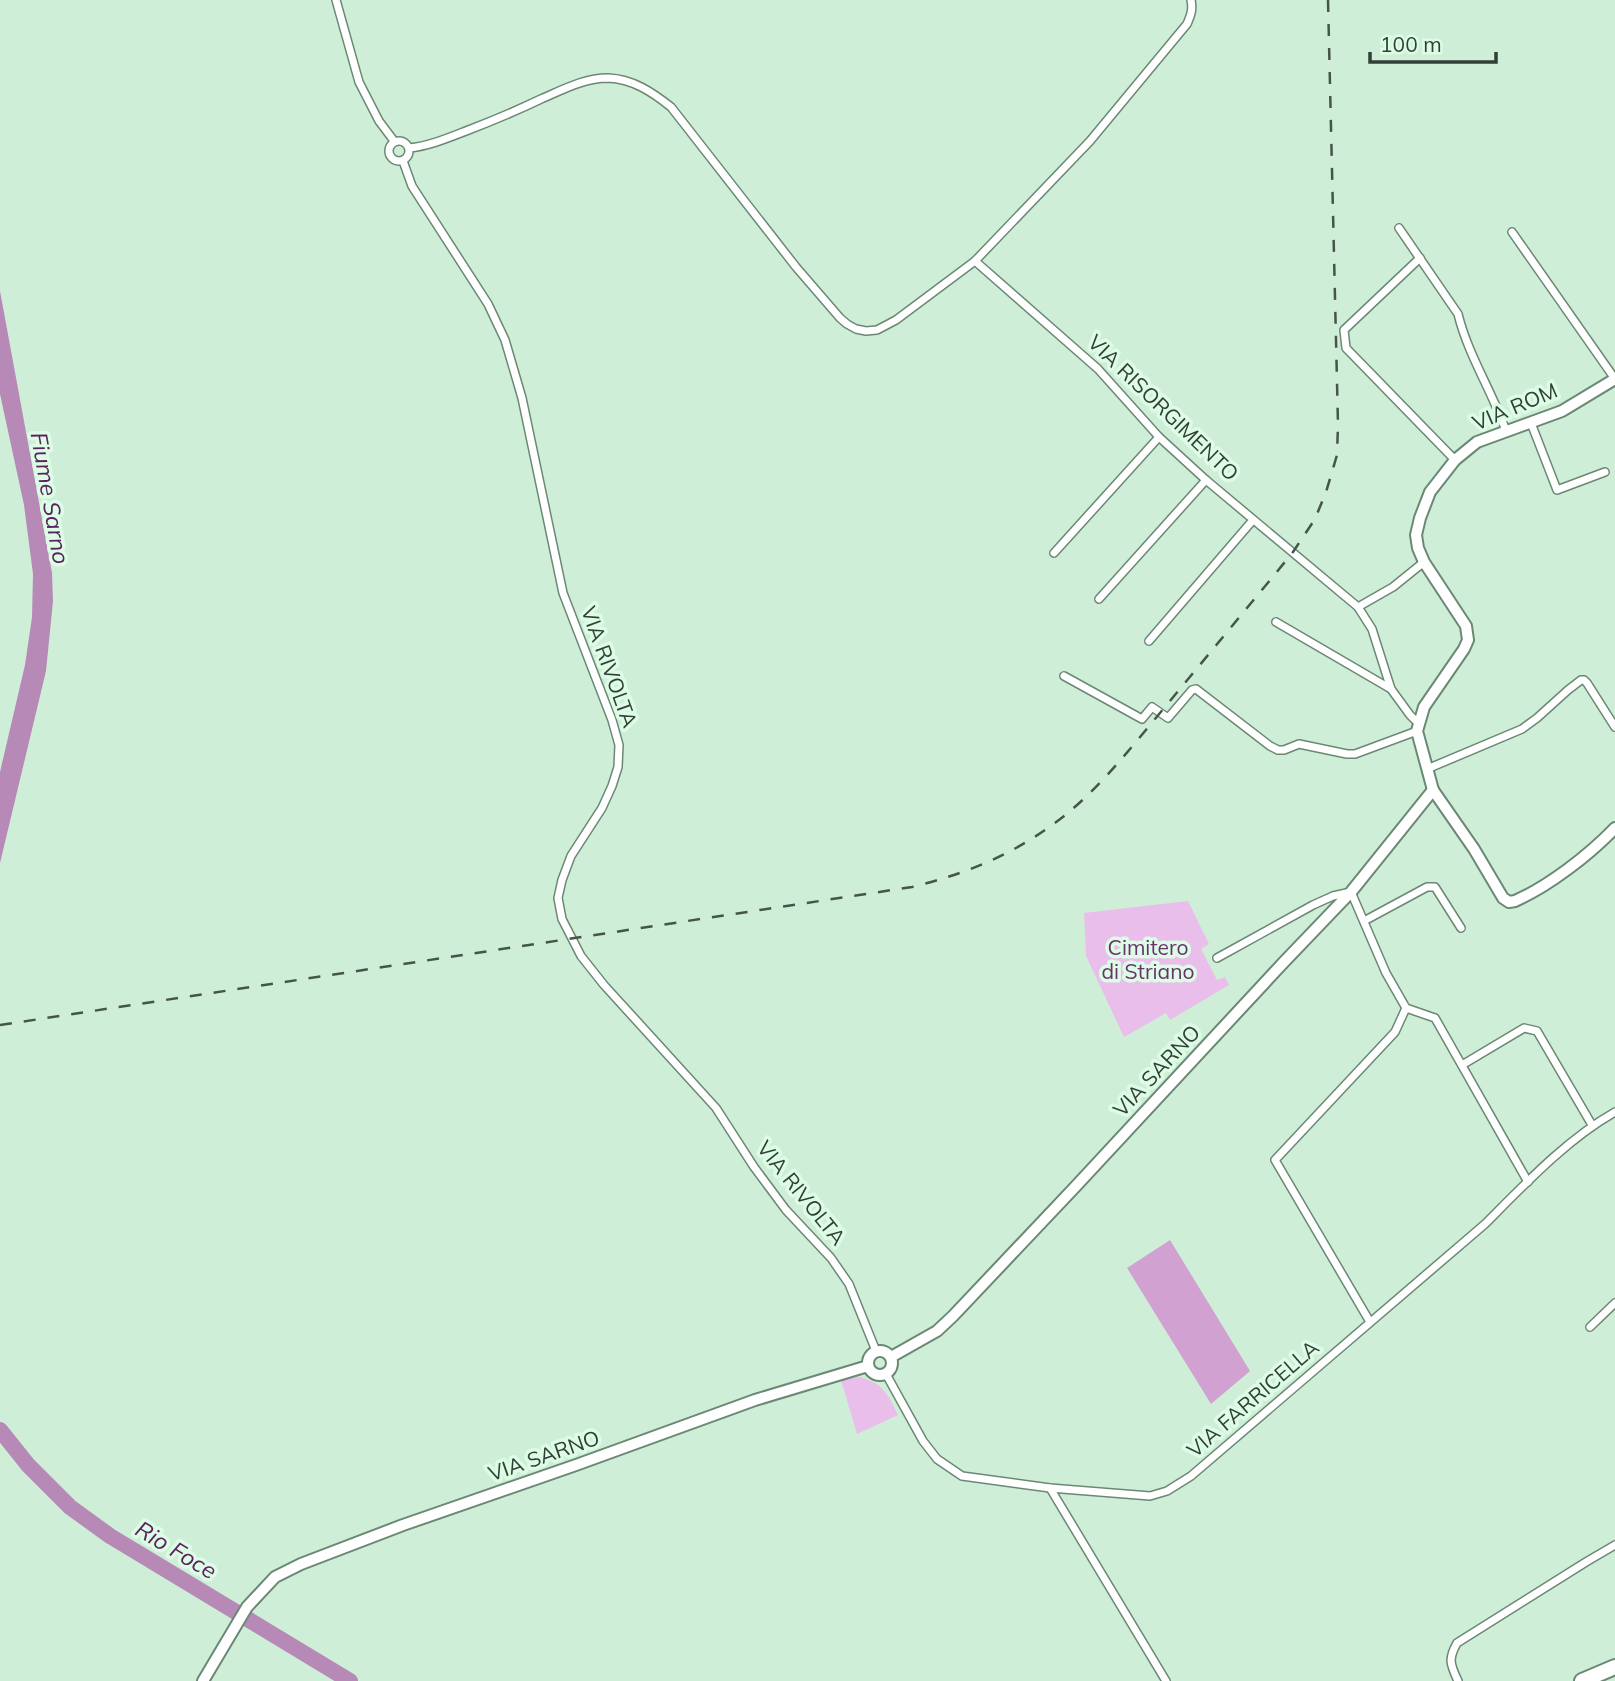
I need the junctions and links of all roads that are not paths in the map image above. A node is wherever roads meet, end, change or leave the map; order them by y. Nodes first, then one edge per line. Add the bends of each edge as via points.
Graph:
1 (336, 0) edge
2 (1191, 0) edge
3 (394, 141) junction
4 (409, 148) junction
5 (403, 161) junction
6 (1399, 228) dead end
7 (1512, 232) dead end
8 (1420, 258) junction
9 (975, 261) junction
10 (1615, 379) edge
11 (1531, 423) junction
12 (1506, 431) junction
13 (1159, 437) junction
14 (1455, 460) junction
15 (1605, 472) dead end
16 (1206, 480) junction
17 (1253, 520) junction
18 (1054, 553) dead end
19 (1424, 562) junction
20 (1100, 599) dead end
21 (1358, 607) junction
22 (1276, 622) dead end
23 (1149, 641) dead end
24 (1064, 676) dead end
25 (1391, 689) junction
26 (1615, 727) edge
27 (1418, 728) junction
28 (1427, 769) junction
29 (1433, 790) junction
30 (1615, 828) edge
31 (1351, 892) junction
32 (1364, 921) junction
33 (1461, 928) dead end
34 (1217, 958) dead end
35 (1406, 1007) junction
36 (1462, 1065) junction
37 (1615, 1112) edge
38 (1592, 1125) junction
39 (1528, 1182) junction
40 (1615, 1303) edge
41 (1370, 1322) junction
42 (1590, 1327) dead end
43 (876, 1351) junction
44 (891, 1357) junction
45 (868, 1366) junction
46 (886, 1374) junction
47 (1050, 1488) junction
48 (1615, 1545) edge
49 (1615, 1667) edge
50 (203, 1681) edge
51 (1166, 1681) edge
52 (1458, 1681) edge
53 (1583, 1681) edge

1 - 3 street via 359,82
2 - 9 street via 1187,23 1099,131
3 - 4 street via 404,141
3 - 5 street via 390,156
4 - 5 street
4 - 9 street via 447,138 583,82 623,80 649,90 671,107 796,267 840,318 856,329 887,326
5 - 43 street, VIA RIVOLTA via 412,186 488,304 505,340 522,398 563,593 618,745 612,786 562,880 558,898 562,919 604,985 716,1108 786,1210 831,1258 849,1284
6 - 8 street
7 - 10 street
8 - 12 street via 1458,314
8 - 14 street via 1344,331 1346,348
9 - 13 street, VIA RISORGIMENTO via 1098,369
10 - 11 main road, VIA ROM via 1562,411
11 - 12 main road, VIA ROM
11 - 15 street via 1557,490
12 - 14 main road, VIA ROM via 1477,442
13 - 16 street, VIA RISORGIMENTO
13 - 18 street
14 - 19 main road, VIA ROM via 1430,492 1420,518 1416,535
16 - 17 street, VIA RISORGIMENTO
16 - 20 street
17 - 21 street, VIA RISORGIMENTO
17 - 23 street
19 - 21 street via 1394,587
19 - 27 main road via 1466,626 1468,640 1424,706
21 - 25 street, VIA RISORGIMENTO via 1372,629
22 - 25 street
24 - 27 street via 1142,719 1152,707 1168,718 1196,689 1278,750 1298,744 1355,754
25 - 27 street, VIA RISORGIMENTO
26 - 28 street via 1581,680 1522,729
27 - 28 main road, VIA RISORGIMENTO
28 - 29 main road, VIA RISORGIMENTO
29 - 30 main road, VIA RISORGIMENTO via 1508,902 1551,880
29 - 31 main road, VIA SARNO
31 - 32 street
31 - 34 street via 1313,905
31 - 44 main road, VIA SARNO via 953,1316 937,1331
32 - 33 street via 1435,887
32 - 35 street
35 - 36 street via 1435,1018
35 - 41 street via 1395,1032 1275,1160
36 - 38 street via 1524,1028 1537,1031
36 - 39 street
37 - 38 street, VIA FARRICELLA
38 - 39 street, VIA FARRICELLA
39 - 41 street, VIA FARRICELLA
40 - 42 street
41 - 47 street, VIA FARRICELLA via 1173,1488 1150,1496
43 - 44 main road
43 - 45 main road
44 - 46 main road
45 - 46 main road via 875,1374
45 - 50 main road, VIA SARNO via 755,1400 300,1564 275,1577 247,1607
46 - 47 street, VIA FARRICELLA via 936,1459 969,1478
47 - 51 street
48 - 52 street via 1457,1643 1450,1660
49 - 53 highway

